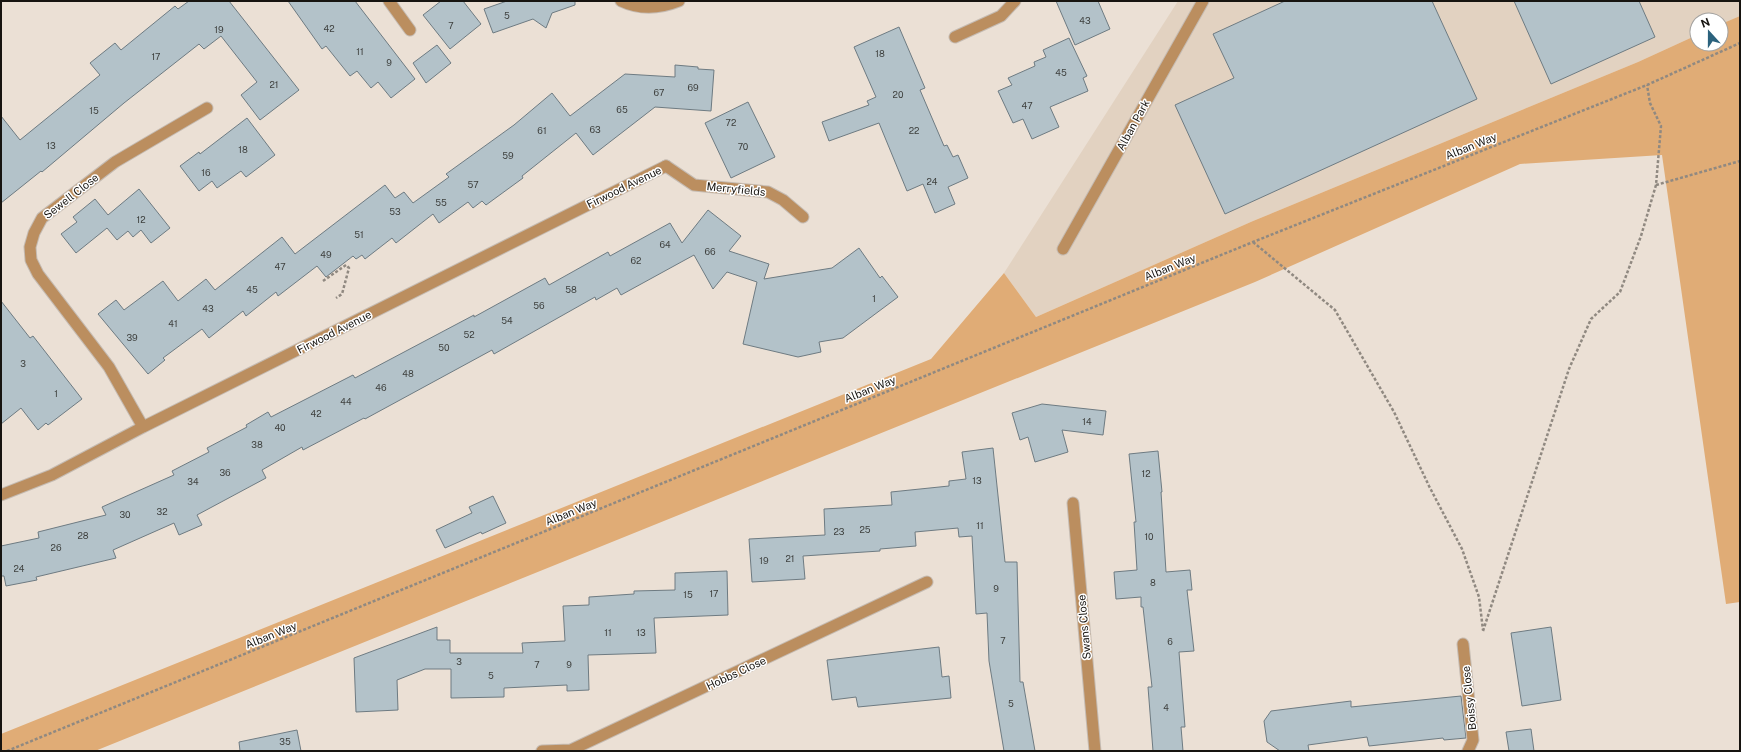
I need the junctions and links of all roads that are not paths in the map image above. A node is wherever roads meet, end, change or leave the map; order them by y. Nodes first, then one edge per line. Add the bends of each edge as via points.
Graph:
1 (389, 1) edge
2 (621, 1) edge
3 (678, 1) edge
4 (1015, 1) edge
5 (1203, 1) edge
6 (410, 30) dead end
7 (954, 38) dead end
8 (207, 108) dead end
9 (666, 166) joint
10 (803, 217) dead end
11 (1063, 249) dead end
12 (143, 427) junction
13 (1, 495) edge
14 (1073, 503) dead end
15 (927, 582) dead end
16 (1463, 644) dead end
17 (542, 751) edge
18 (1095, 751) edge
19 (1468, 751) edge

1 - 6 street
2 - 3 street via 631,6 652,8
4 - 7 street via 1001,16
5 - 11 street, Alban Park
8 - 12 street, Sewell Close via 115,162 42,218 30,247 31,260 38,274 109,367
9 - 10 street, Merryfields via 694,185 768,192 783,200
9 - 12 street, Firwood Avenue
12 - 13 street, Firwood Avenue via 52,475
14 - 18 street, Swans Close
15 - 17 street, Hobbs Close via 570,750
16 - 19 street, Boissy Close via 1473,740

